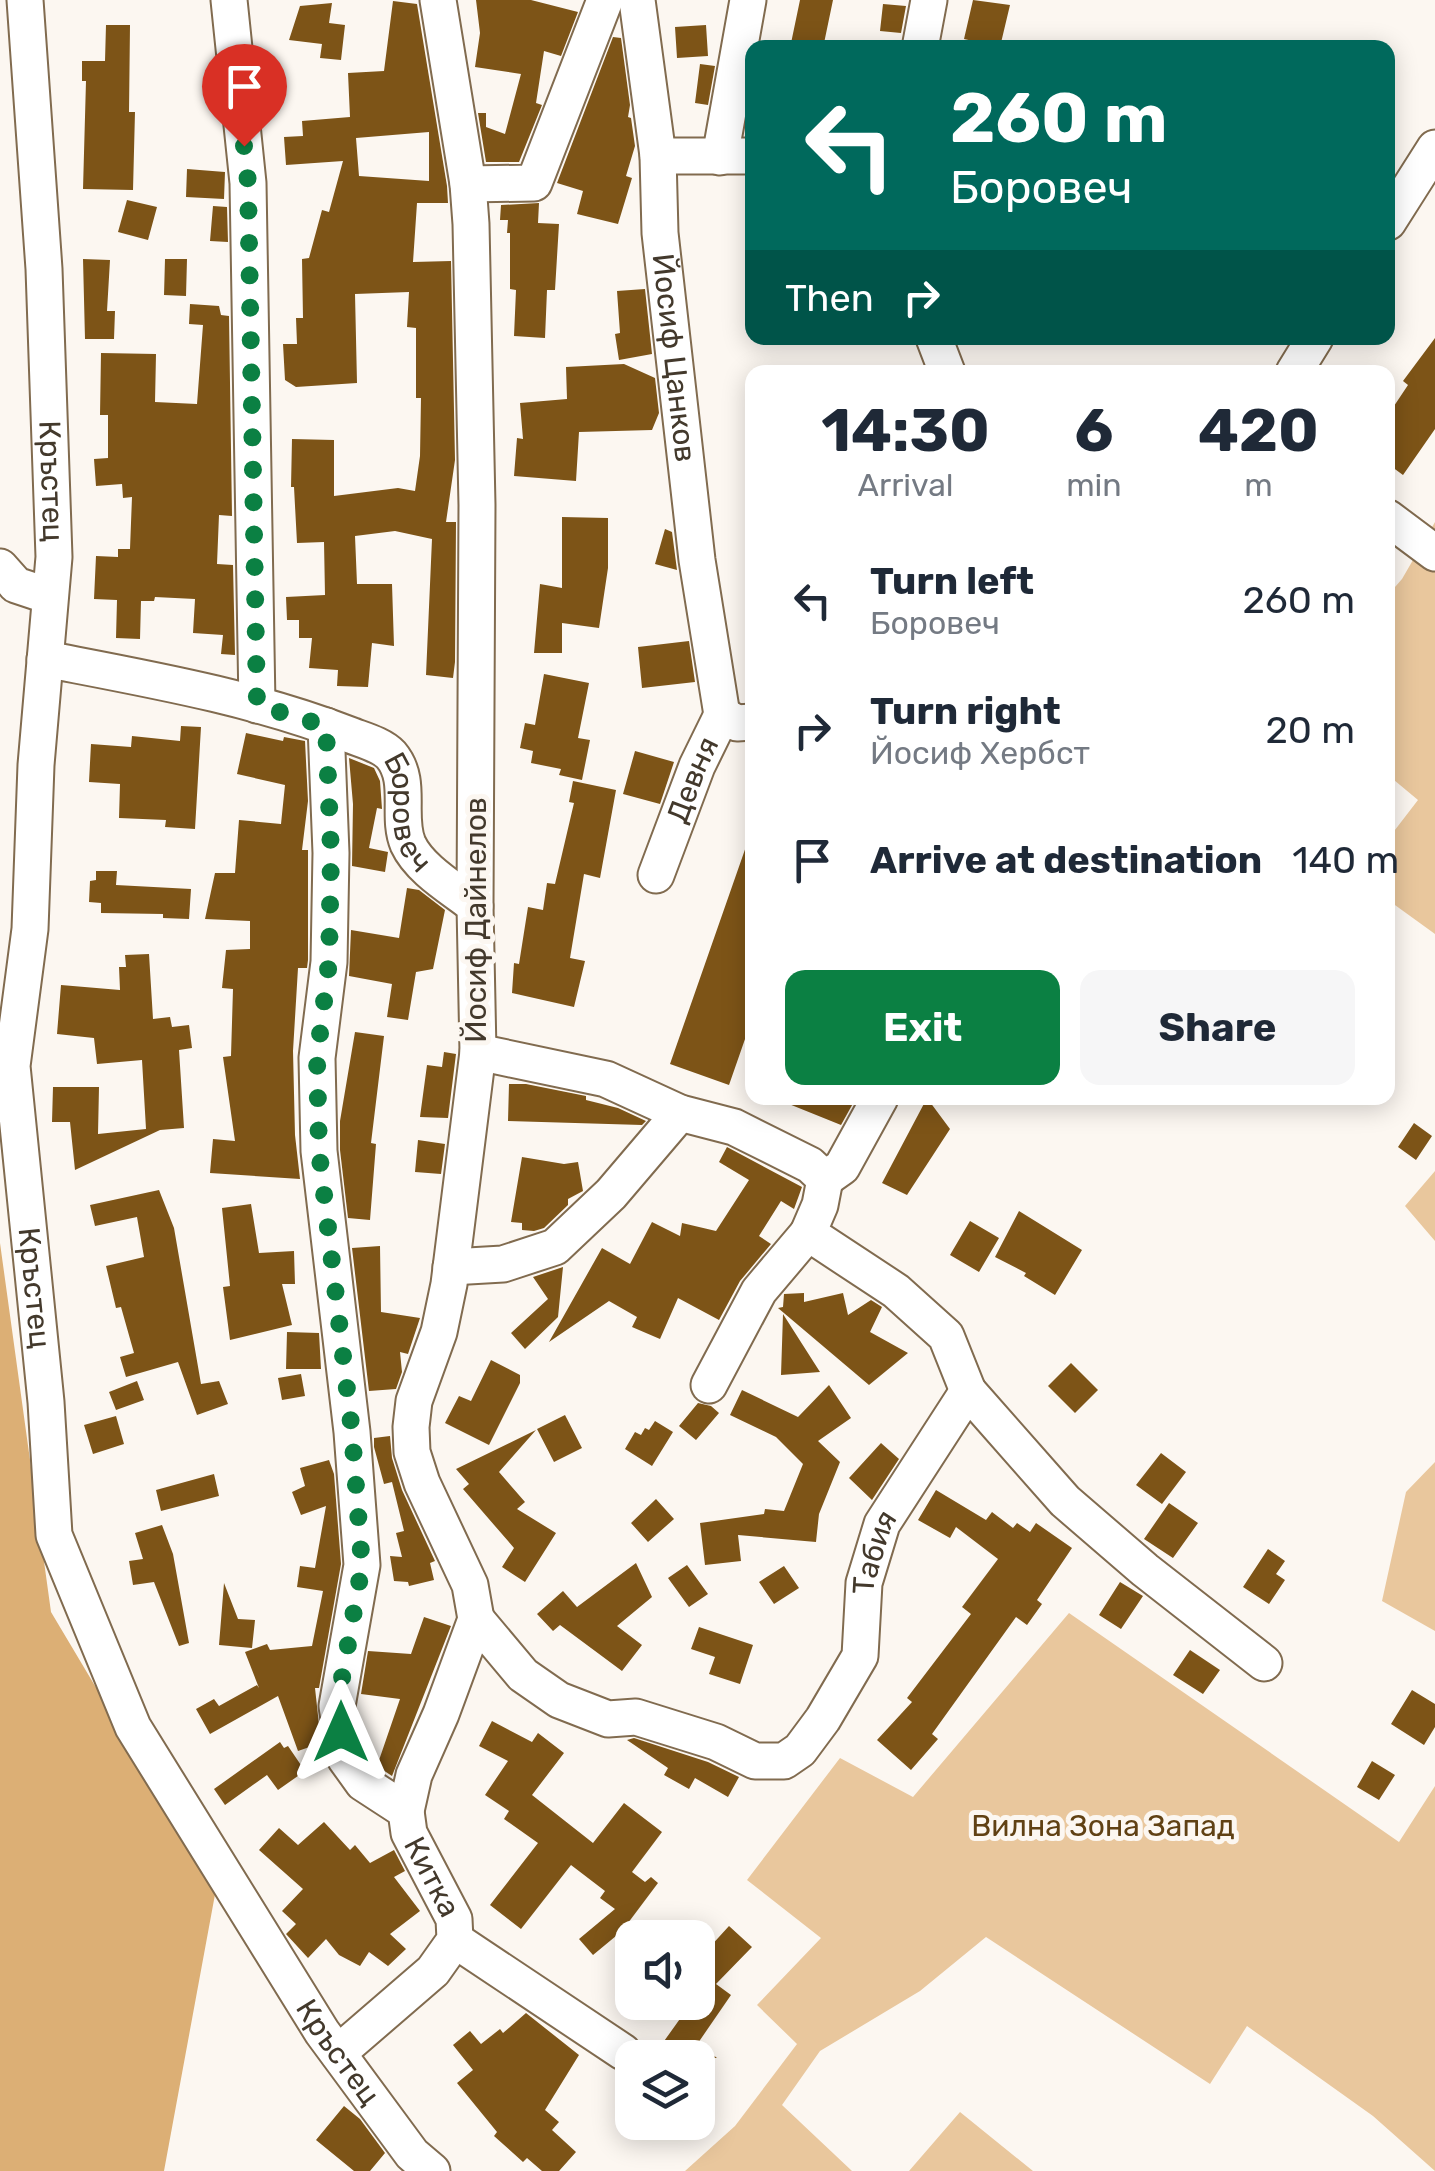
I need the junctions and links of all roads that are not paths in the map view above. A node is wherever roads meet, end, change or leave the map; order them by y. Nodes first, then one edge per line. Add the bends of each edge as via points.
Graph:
1 (25, 0) edge
2 (229, 0) edge
3 (438, 0) edge
4 (605, 0) edge
5 (637, 0) edge
6 (748, 0) edge
7 (929, 0) edge
8 (922, 40) edge
9 (1435, 148) edge
10 (658, 156) junction
11 (736, 157) edge
12 (468, 184) junction
13 (1395, 211) edge
14 (1395, 523) edge
15 (1435, 553) edge
16 (0, 567) edge
17 (49, 596) junction
18 (46, 659) junction
19 (257, 705) junction
20 (737, 718) edge
21 (326, 726) junction
22 (656, 875) dead end
23 (475, 906) junction
24 (478, 1052) junction
25 (876, 1105) edge
26 (680, 1113) junction
27 (825, 1179) junction
28 (808, 1233) junction
29 (451, 1267) junction
30 (709, 1385) dead end
31 (968, 1391) junction
32 (476, 1619) junction
33 (1264, 1663) dead end
34 (406, 1811) junction
35 (455, 1940) junction
36 (615, 2047) edge
37 (338, 2053) junction
38 (432, 2171) edge

1 - 17 street, Кръстец via 44,269 54,557
2 - 19 street via 248,182
3 - 12 street, Йосиф Дайнелов
4 - 12 street via 534,183
5 - 10 street, Йосиф Цанков
6 - 11 street
7 - 8 street
9 - 13 street
10 - 11 street
10 - 20 street, Йосиф Цанков via 660,233 697,560
12 - 23 street, Йосиф Дайнелов via 477,505
14 - 15 street
16 - 17 street via 16,585
17 - 18 street, Кръстец
18 - 19 street, Боровеч
18 - 37 street, Кръстец via 30,928 12,1066 54,1536 134,1727
19 - 21 street, Боровеч
20 - 22 street, Девня via 697,766
21 - 23 street, Боровеч via 389,752 404,788 406,840
21 - 34 street, Китка via 331,853 329,962 317,1058 319,1151 362,1566 337,1706 345,1758 363,1784
23 - 24 street, Йосиф Дайнелов
24 - 26 street via 606,1079
24 - 29 street, Йосиф Дайнелов
25 - 27 street via 842,1167
26 - 27 street via 734,1127 810,1164
26 - 29 street via 555,1247 503,1264
27 - 28 street
28 - 30 street via 759,1291
28 - 31 street via 896,1292 946,1336
29 - 32 street, Йосиф Дайнелов via 414,1401 412,1452 470,1584
31 - 32 street, Табия via 882,1524 864,1583 860,1656 823,1720 784,1761 756,1761 636,1717 608,1719 559,1700 523,1674
31 - 33 street via 1065,1501
32 - 34 street
34 - 35 street, Китка via 408,1834 454,1919
35 - 36 street
35 - 37 street, Китка via 433,1971
37 - 38 street, Кръстец via 412,2154

